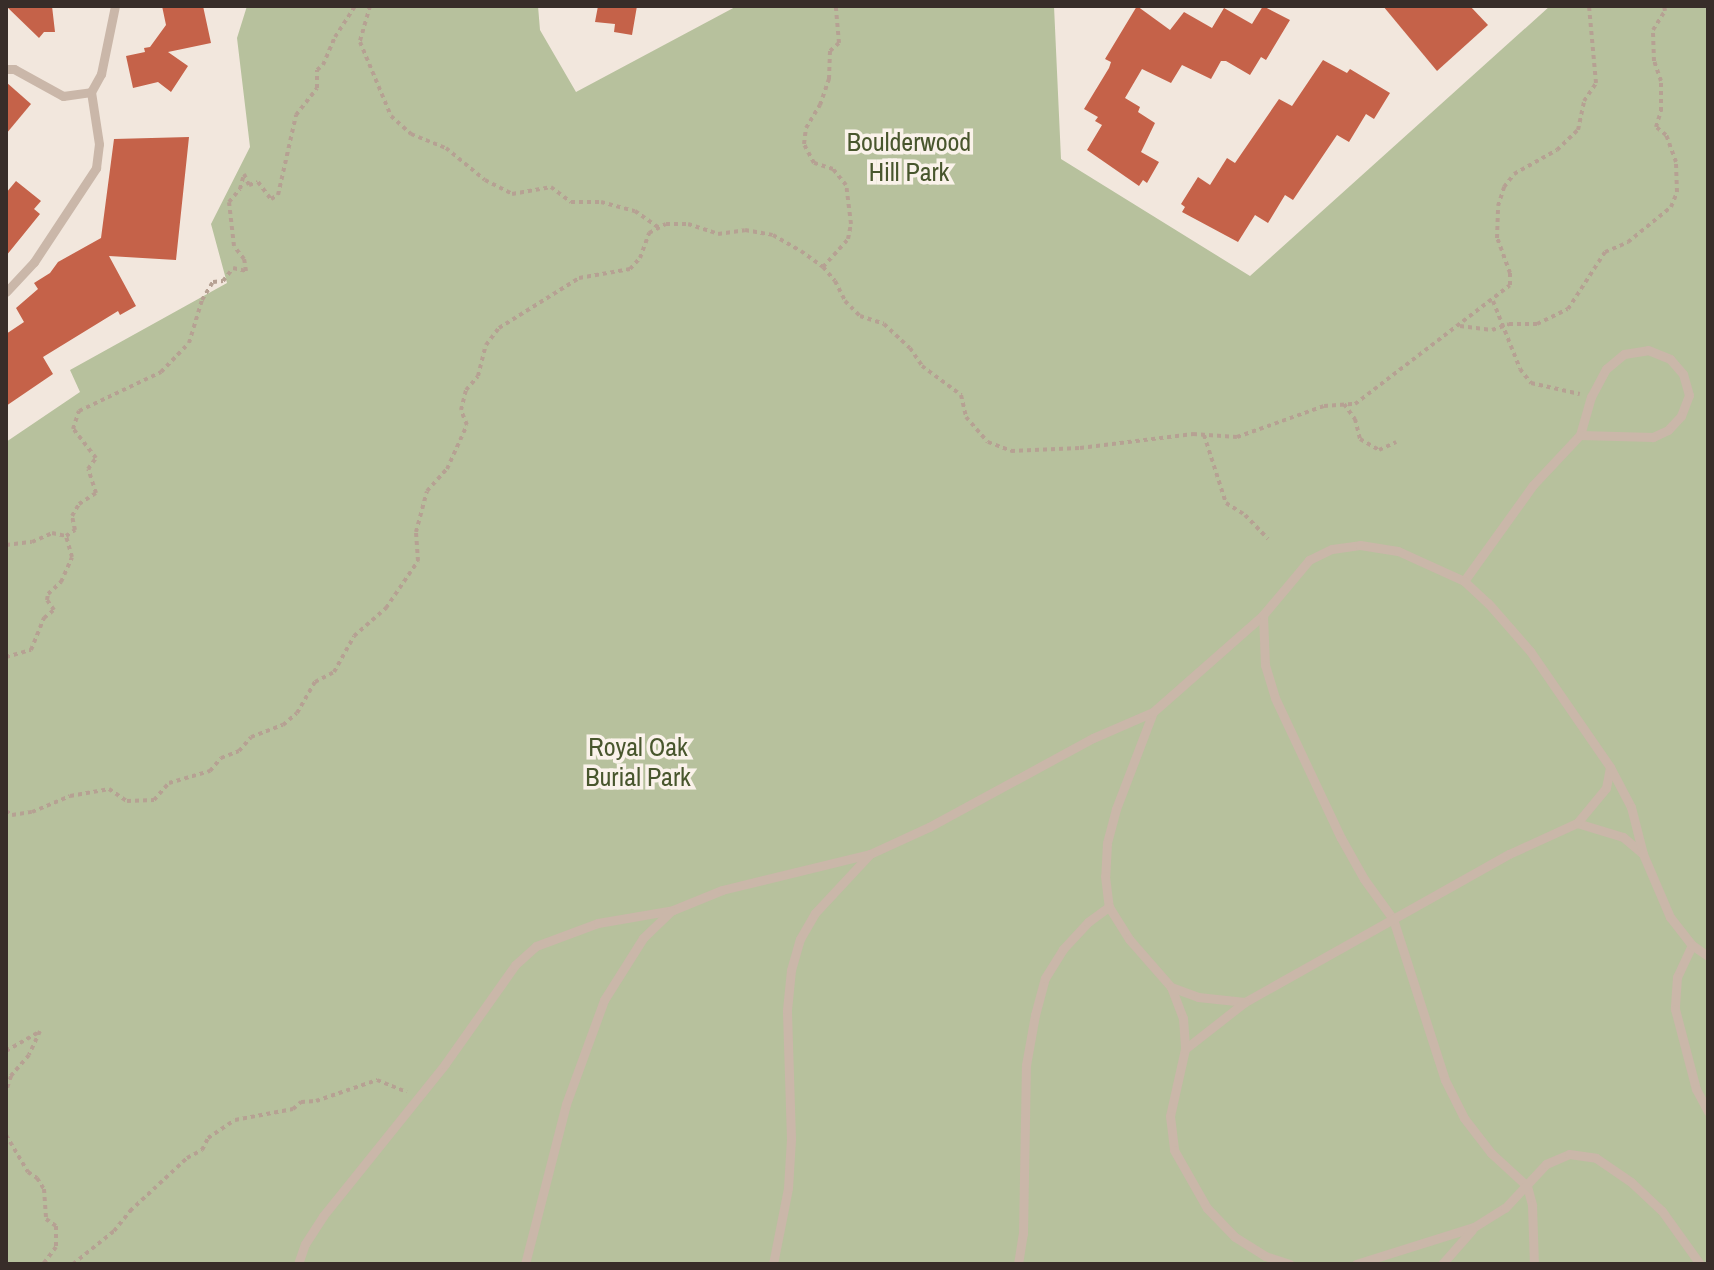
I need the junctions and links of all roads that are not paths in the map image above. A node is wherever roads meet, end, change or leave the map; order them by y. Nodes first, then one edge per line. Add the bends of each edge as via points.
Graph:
1 (115, 6) edge
2 (6, 69) edge
3 (91, 92) junction
4 (6, 292) edge
5 (1580, 435) junction
6 (1464, 581) junction
7 (1263, 615) junction
8 (1153, 712) junction
9 (1610, 767) junction
10 (1577, 823) junction
11 (870, 854) junction
12 (1643, 854) junction
13 (1109, 907) junction
14 (673, 910) junction
15 (1393, 919) junction
16 (1692, 945) junction
17 (1708, 956) edge
18 (1171, 987) junction
19 (1245, 1002) junction
20 (1185, 1049) junction
21 (1708, 1112) edge
22 (1527, 1186) junction
23 (1474, 1227) junction
24 (298, 1264) edge
25 (525, 1264) edge
26 (773, 1264) edge
27 (1018, 1264) edge
28 (1290, 1264) edge
29 (1356, 1264) edge
30 (1442, 1264) edge
31 (1534, 1264) edge
32 (1700, 1264) edge

1 - 3 lane via 101,74
2 - 3 lane via 63,96
3 - 4 lane via 99,144 96,168 34,262
5 - 5 lane via 1653,437 1668,430 1689,395 1683,374 1670,359 1648,350 1624,354 1606,369
5 - 6 lane via 1533,485
6 - 7 lane via 1398,551 1360,545 1332,549 1309,560
6 - 9 lane via 1530,651
7 - 8 lane
7 - 15 lane via 1265,665 1275,698 1341,838
8 - 11 lane
8 - 13 lane via 1107,843
9 - 10 lane via 1606,788
9 - 12 lane via 1631,807
10 - 12 lane via 1623,837
10 - 15 lane
11 - 14 lane via 722,890
11 - 26 lane via 815,913 791,970 789,1176
12 - 16 lane via 1670,917
13 - 18 lane
13 - 27 lane via 1063,949 1045,978 1035,1015 1026,1065
14 - 24 lane via 598,923 536,946 515,965 418,1099 323,1216
14 - 25 lane via 643,938 604,1000 566,1104
15 - 19 lane
15 - 22 lane via 1445,1080 1464,1118
16 - 17 lane
16 - 21 lane via 1677,977 1675,1009 1696,1089
18 - 19 lane via 1198,997
18 - 20 lane via 1183,1018
19 - 20 lane
20 - 28 lane via 1170,1116 1174,1150 1207,1208 1235,1237
22 - 23 lane
22 - 31 lane
22 - 32 lane via 1546,1164 1569,1154 1596,1158 1662,1211
23 - 29 lane
23 - 30 lane

